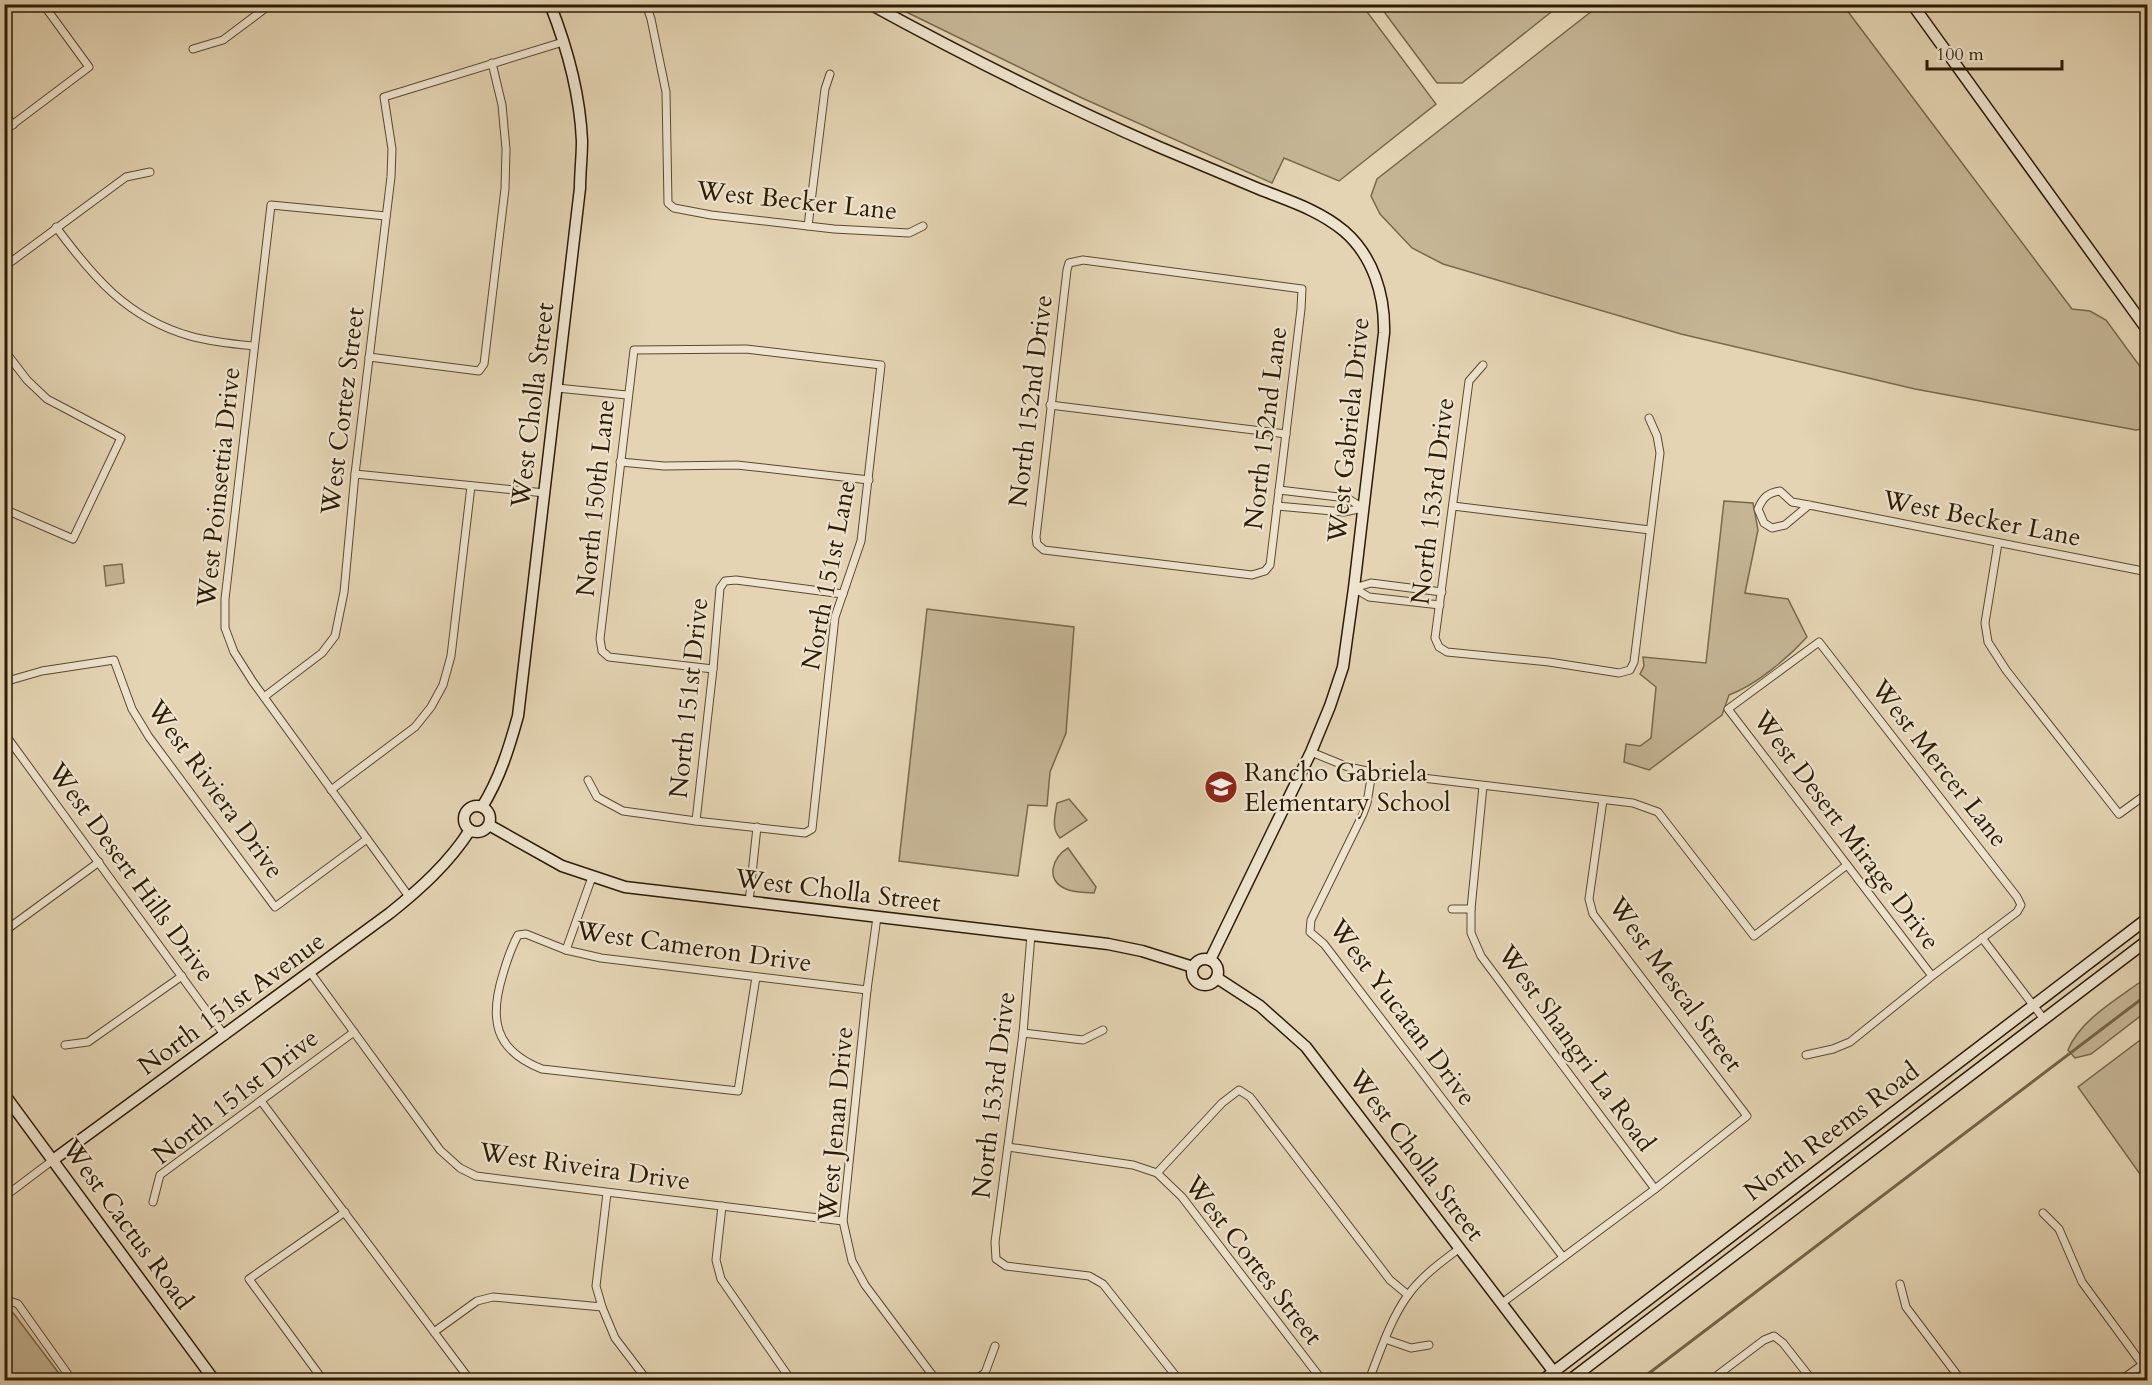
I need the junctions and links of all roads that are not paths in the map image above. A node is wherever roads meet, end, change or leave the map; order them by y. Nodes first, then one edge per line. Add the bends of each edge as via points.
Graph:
1 (43, 4) edge
2 (271, 4) edge
3 (550, 4) edge
4 (646, 4) edge
5 (870, 4) edge
6 (1912, 4) edge
7 (563, 42) junction
8 (193, 49) dead end
9 (492, 63) junction
10 (830, 74) dead end
11 (4, 113) edge
12 (13, 125) junction
13 (4, 131) edge
14 (150, 172) dead end
15 (386, 216) junction
16 (808, 226) junction
17 (923, 226) dead end
18 (56, 227) junction
19 (4, 267) edge
20 (1302, 289) joint
21 (2148, 331) edge
22 (254, 346) junction
23 (4, 350) edge
24 (634, 350) joint
25 (369, 357) junction
26 (1483, 365) dead end
27 (557, 388) junction
28 (627, 395) junction
29 (1050, 405) junction
30 (1649, 418) dead end
31 (1286, 434) junction
32 (620, 462) junction
33 (355, 474) junction
34 (869, 480) junction
35 (471, 486) junction
36 (1279, 490) junction
37 (545, 493) junction
38 (1809, 505) junction
39 (1277, 506) junction
40 (1453, 506) junction
41 (1363, 508) junction
42 (4, 509) edge
43 (1650, 530) junction
44 (1998, 543) junction
45 (1265, 571) joint
46 (2148, 572) edge
47 (1397, 586) junction
48 (1354, 588) junction
49 (1442, 592) junction
50 (843, 594) junction
51 (1396, 600) junction
52 (1440, 605) junction
53 (1819, 642) joint
54 (713, 669) junction
55 (4, 682) edge
56 (264, 697) junction
57 (4, 733) edge
58 (1311, 752) junction
59 (1372, 772) junction
60 (588, 780) dead end
61 (1483, 786) junction
62 (331, 790) junction
63 (2148, 793) edge
64 (1604, 800) junction
65 (482, 807) junction
66 (696, 821) junction
67 (489, 825) junction
68 (757, 828) junction
69 (470, 830) junction
70 (367, 839) junction
71 (99, 862) junction
72 (1846, 865) junction
73 (592, 877) junction
74 (410, 897) junction
75 (749, 902) junction
76 (1452, 909) dead end
77 (1471, 909) junction
78 (877, 917) junction
79 (2148, 918) edge
80 (5, 929) edge
81 (1031, 935) junction
82 (1982, 938) junction
83 (2148, 940) edge
84 (566, 950) junction
85 (1210, 960) junction
86 (1193, 967) junction
87 (310, 972) junction
88 (182, 976) junction
89 (1932, 976) junction
90 (756, 977) junction
91 (1217, 978) junction
92 (867, 990) junction
93 (2033, 1005) junction
94 (2043, 1018) junction
95 (1103, 1030) dead end
96 (354, 1032) junction
97 (1023, 1033) junction
98 (225, 1036) junction
99 (65, 1045) dead end
100 (1806, 1055) dead end
101 (4, 1094) edge
102 (261, 1101) junction
103 (1008, 1148) junction
104 (53, 1160) junction
105 (1157, 1173) junction
106 (1655, 1189) junction
107 (607, 1193) junction
108 (4, 1197) edge
109 (153, 1202) dead end
110 (722, 1206) junction
111 (345, 1212) junction
112 (2043, 1213) dead end
113 (843, 1221) junction
114 (1460, 1248) junction
115 (1563, 1257) junction
116 (1900, 1284) dead end
117 (1408, 1295) junction
118 (4, 1299) edge
119 (1502, 1303) junction
120 (602, 1307) junction
121 (434, 1332) junction
122 (1385, 1339) junction
123 (995, 1346) dead end
124 (1429, 1346) dead end
125 (2142, 1365) junction
126 (2148, 1372) edge
127 (1557, 1376) edge
128 (72, 1380) edge
129 (214, 1380) edge
130 (323, 1380) edge
131 (470, 1380) edge
132 (647, 1380) edge
133 (791, 1380) edge
134 (936, 1380) edge
135 (975, 1380) edge
136 (1179, 1380) edge
137 (1322, 1380) edge
138 (1370, 1380) edge
139 (1543, 1380) edge
140 (1570, 1380) edge
141 (1711, 1380) edge
142 (1812, 1380) edge
143 (1962, 1380) edge
144 (2121, 1380) edge

1 - 12 street via 90,67
2 - 8 street via 223,40
3 - 7 street, West Cholla Street
4 - 16 street, West Becker Lane via 666,92 668,203 674,208 702,213
5 - 41 street, West Gabriela Drive via 970,58 1101,120 1318,213 1353,240 1377,281 1385,318
6 - 21 street
7 - 9 street
7 - 27 street, West Cholla Street via 582,141
9 - 15 street, West Cortez Street via 384,97 392,149
9 - 25 street via 502,105 505,189 484,364 480,371
10 - 16 street
11 - 12 street
12 - 13 street
14 - 18 street via 126,177
15 - 22 street, West Poinsettia Drive via 271,205
15 - 25 street, West Cortez Street
16 - 17 street, West Becker Lane via 909,233
18 - 19 street
18 - 22 street via 110,292 135,311 190,336
20 - 29 street, North 152nd Drive via 1083,260 1070,263
20 - 31 street, North 152nd Lane
22 - 56 street, West Poinsettia Drive via 225,628 234,652
23 - 42 street via 47,399 121,438 73,539
24 - 28 street, North 150th Lane
24 - 34 street, North 151st Lane via 746,349 881,365
25 - 33 street, West Cortez Street
26 - 40 street, North 153rd Drive via 1469,381
27 - 28 street
27 - 37 street, West Cholla Street
28 - 32 street, North 150th Lane
29 - 31 street
29 - 45 street, North 152nd Drive via 1036,537 1044,550 1252,575
30 - 43 street via 1660,453
31 - 36 street, North 152nd Lane
32 - 34 street via 737,465
32 - 54 street, North 150th Lane via 600,639 602,651 609,657
33 - 35 street
33 - 56 street, West Cortez Street via 344,592 335,636 322,653
34 - 50 street, North 151st Lane via 861,541
35 - 37 street
35 - 62 street via 451,656 443,685 416,727
36 - 39 street, North 152nd Lane
36 - 41 street via 1347,498
37 - 65 street, West Cholla Street via 518,716 507,757
38 - 38 street, West Becker Lane via 1792,502 1780,491 1768,494 1758,509 1764,523 1772,528 1785,525
38 - 44 street, West Becker Lane
39 - 41 street via 1344,512
39 - 45 street, North 152nd Lane via 1270,565
40 - 43 street
40 - 49 street, North 153rd Drive
41 - 48 street, West Gabriela Drive
43 - 52 street, North 153rd Drive via 1630,670 1619,673 1447,651 1439,647 1435,638
44 - 46 street, West Becker Lane
44 - 63 street via 1985,623 1988,642 2119,814
47 - 48 street via 1371,583
47 - 49 street
47 - 51 street
48 - 51 street via 1370,597
48 - 58 street, West Gabriela Drive via 1342,667
49 - 52 street, North 153rd Drive
50 - 54 street, North 151st Drive via 724,581 720,588
50 - 68 street, North 151st Lane via 835,617 812,829 805,833
51 - 52 street
53 - 72 street, West Desert Mirage Drive via 1728,709
53 - 82 street, West Mercer Lane via 2017,897 2021,905 2017,912
54 - 66 street, North 151st Drive
55 - 70 street, West Riviera Drive via 42,671 114,660 132,709 149,737 275,907
56 - 62 street, West Poinsettia Drive
57 - 71 street, West Desert Hills Drive
58 - 59 street
58 - 85 street, West Gabriela Drive
59 - 61 street
59 - 115 street, West Yucatan Drive via 1365,808 1311,920 1310,932 1324,944
60 - 66 street via 597,797 623,811
61 - 64 street
61 - 77 street, West Shangri La Road
62 - 70 street, West Poinsettia Drive
64 - 72 street via 1633,803 1658,812 1754,936
64 - 106 street, West Mescal Street via 1589,899 1593,914 1747,1116
65 - 67 street via 490,817
65 - 69 street via 470,808 464,815
66 - 68 street
67 - 69 street via 483,831
67 - 73 street, West Cholla Street via 562,866
68 - 75 street
69 - 74 street, North 151st Avenue via 442,866
70 - 74 street, West Poinsettia Drive
71 - 80 street
71 - 88 street, West Desert Hills Drive
72 - 89 street, West Desert Mirage Drive
73 - 75 street, West Cholla Street via 625,887
73 - 84 street
74 - 87 street, North 151st Avenue
75 - 78 street, West Cholla Street
76 - 77 street
77 - 106 street, West Shangri La Road via 1472,933 1481,956
78 - 81 street, West Cholla Street
78 - 92 street, West Jenan Drive
79 - 93 street, North Reems Road
81 - 86 street, West Cholla Street via 1122,946
81 - 97 street, North 153rd Drive
82 - 89 street
82 - 93 street
83 - 94 street, North Reems Road
84 - 90 street, West Cameron Drive
84 - 90 street, West Cameron Drive via 526,934 518,935 496,997 495,1018 505,1044 542,1069 738,1091
85 - 86 street via 1202,959
85 - 91 street via 1218,970
86 - 91 street via 1192,976 1197,983 1206,986
87 - 96 street, West Riveira Drive
87 - 98 street, North 151st Avenue
88 - 98 street, West Desert Hills Drive
88 - 99 street via 88,1042
89 - 100 street via 1850,1042
90 - 92 street, West Cameron Drive
91 - 114 street, West Cholla Street via 1260,1005 1306,1047
92 - 113 street, West Jenan Drive
93 - 94 street
93 - 127 street, North Reems Road
94 - 140 street, North Reems Road
95 - 97 street via 1083,1040
96 - 102 street, North 151st Drive
96 - 107 street, West Riveira Drive via 440,1150 460,1168 476,1176
97 - 103 street, North 153rd Drive
98 - 104 street, North 151st Avenue
101 - 104 street, West Cactus Road
102 - 109 street, North 151st Drive via 160,1175
102 - 111 street
103 - 105 street, West Cortes Street via 1133,1165
103 - 136 street, North 153rd Drive via 996,1259 1006,1266 1089,1276 1103,1284
104 - 108 street, North 151st Avenue
104 - 129 street, West Cactus Road
105 - 117 street via 1239,1090 1250,1097 1390,1280
105 - 137 street, West Cortes Street via 1182,1197
106 - 115 street
107 - 110 street, West Riveira Drive
107 - 120 street via 596,1286
110 - 113 street, West Riveira Drive
110 - 133 street via 716,1260 721,1280
111 - 121 street
111 - 130 street via 249,1279
112 - 125 street via 2059,1229 2082,1282
113 - 134 street, West Jenan Drive via 852,1261 866,1285
114 - 117 street via 1431,1270
114 - 119 street, West Cholla Street
115 - 119 street
116 - 143 street via 1906,1307
117 - 122 street
118 - 128 street via 18,1304
119 - 127 street, West Cholla Street
120 - 121 street via 493,1297 477,1302
120 - 132 street via 615,1338
121 - 131 street
122 - 124 street via 1411,1348
122 - 138 street
123 - 135 street via 985,1373
125 - 126 street
125 - 144 street
127 - 139 street, North Reems Road
141 - 142 street via 1774,1336

